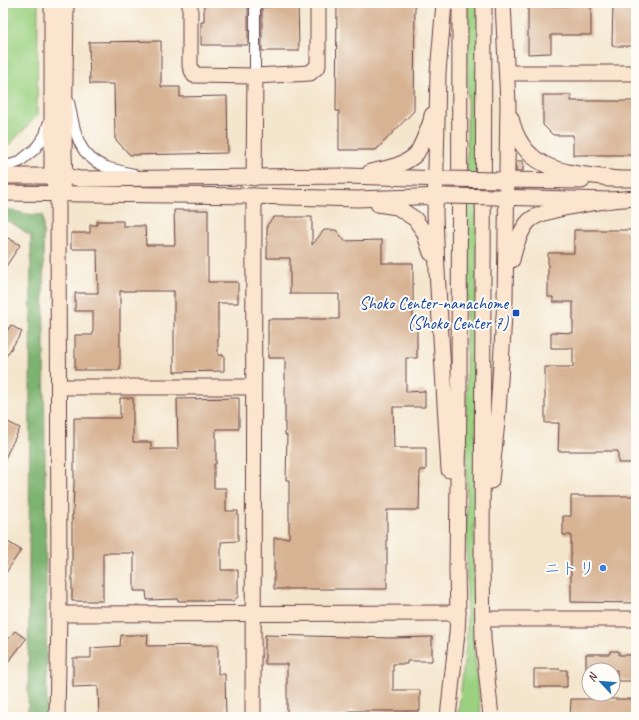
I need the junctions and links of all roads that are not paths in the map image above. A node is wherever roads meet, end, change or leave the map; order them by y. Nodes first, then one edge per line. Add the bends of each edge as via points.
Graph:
1 (52, 3) edge
2 (66, 3) edge
3 (190, 3) edge
4 (255, 3) edge
5 (318, 3) edge
6 (444, 3) edge
7 (460, 3) edge
8 (484, 3) edge
9 (503, 3) edge
10 (438, 73) junction
11 (506, 73) junction
12 (636, 73) edge
13 (255, 76) junction
14 (65, 81) junction
15 (508, 103) junction
16 (51, 109) junction
17 (3, 167) edge
18 (3, 176) edge
19 (59, 176) junction
20 (348, 176) junction
21 (145, 178) junction
22 (254, 178) junction
23 (618, 179) junction
24 (636, 179) edge
25 (441, 180) junction
26 (502, 180) junction
27 (3, 193) edge
28 (58, 193) junction
29 (254, 196) junction
30 (441, 196) junction
31 (502, 197) junction
32 (636, 198) edge
33 (357, 199) junction
34 (612, 200) junction
35 (437, 271) junction
36 (506, 300) junction
37 (59, 387) junction
38 (253, 387) junction
39 (482, 562) junction
40 (457, 571) junction
41 (458, 613) junction
42 (59, 614) junction
43 (254, 614) junction
44 (483, 619) junction
45 (636, 619) edge
46 (491, 716) edge
47 (57, 717) edge
48 (253, 717) edge
49 (448, 717) edge

1 - 16 street
2 - 14 street
3 - 13 street via 190,66 194,74
4 - 13 street
5 - 13 street via 318,66 310,73
6 - 10 street
7 - 40 street
8 - 39 street
9 - 11 street
10 - 20 street via 431,121 416,154 384,170
10 - 25 street
11 - 12 street
11 - 15 street
13 - 22 street
14 - 19 street via 64,154
14 - 21 street via 76,137 86,155 104,166
15 - 23 street via 513,126 526,151 542,164 561,170
15 - 26 street
16 - 17 street via 45,135 35,149 19,162
16 - 19 street
18 - 19 street
19 - 21 street via 80,179
19 - 28 street
20 - 22 street
20 - 25 street
21 - 22 street
23 - 24 street
23 - 26 street
25 - 26 street, bridge
25 - 30 street
26 - 31 street
27 - 28 street
28 - 29 street
28 - 37 street
29 - 33 street
29 - 38 street
30 - 31 street, bridge
30 - 33 street
30 - 35 street
31 - 34 street
31 - 36 street
32 - 34 street
33 - 35 street via 397,207 415,219 424,232
34 - 36 street via 546,212 529,221 516,244
35 - 40 street
36 - 39 street via 498,412
37 - 38 street
37 - 42 street
38 - 43 street
39 - 44 street
40 - 41 street
41 - 43 street
41 - 49 street
42 - 43 street
42 - 47 street
43 - 48 street
44 - 45 street
44 - 46 street

